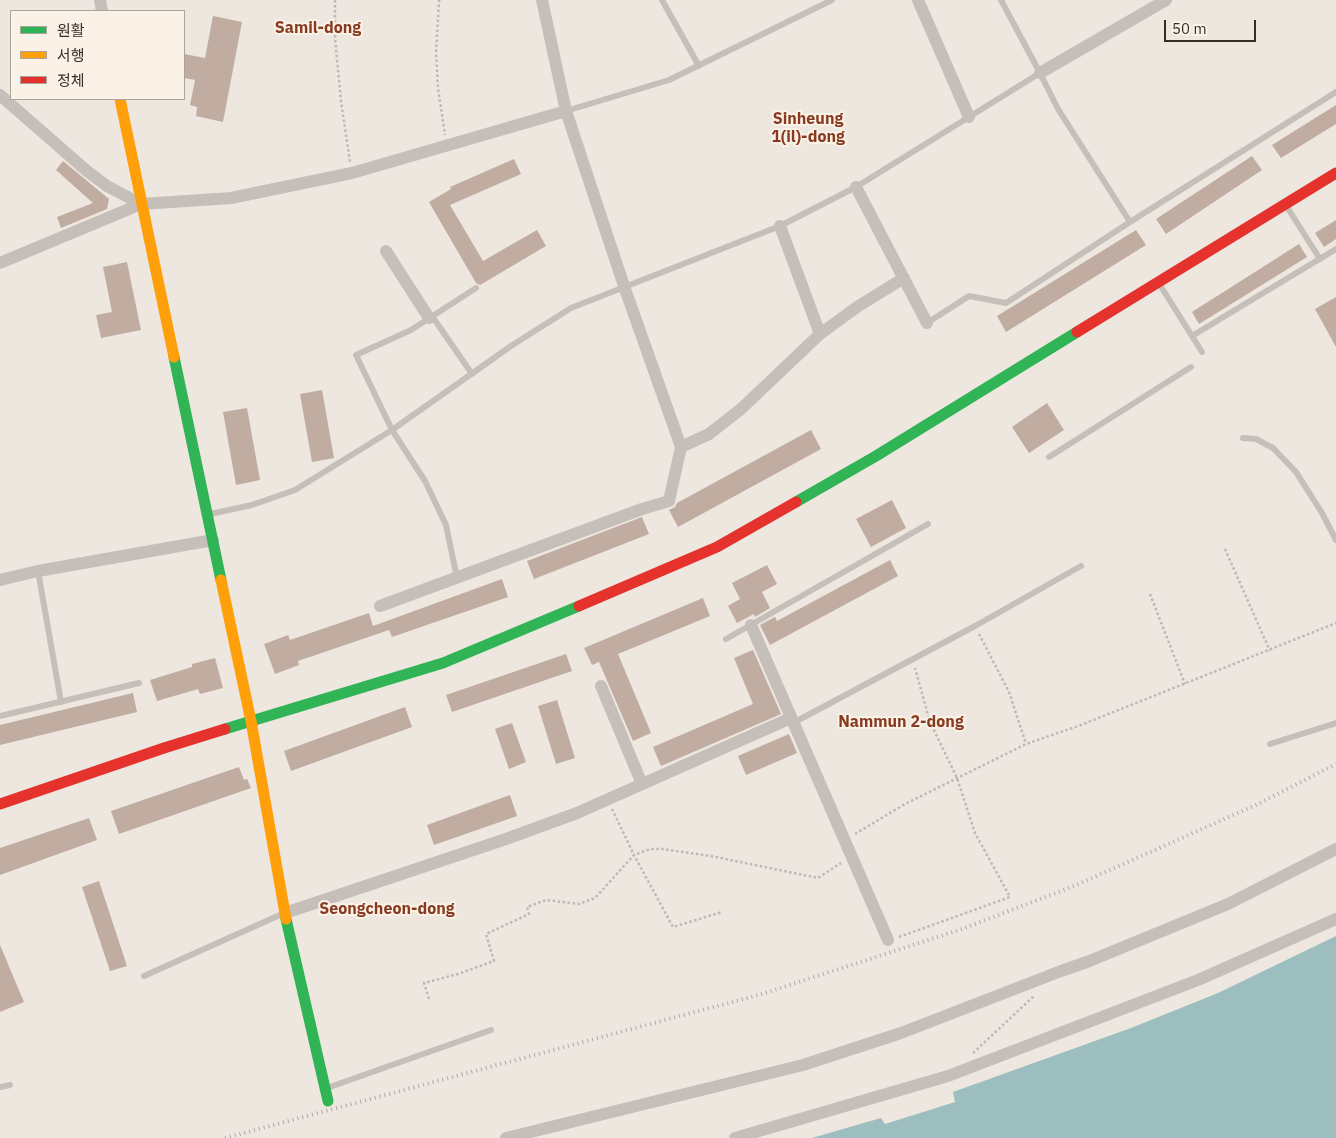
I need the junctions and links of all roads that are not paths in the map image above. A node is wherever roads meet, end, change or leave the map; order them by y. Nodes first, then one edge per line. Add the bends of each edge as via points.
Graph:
1 (542, 0) edge
2 (662, 0) edge
3 (832, 0) edge
4 (918, 0) edge
5 (1001, 0) edge
6 (1166, 0) edge
7 (699, 66) junction
8 (1040, 73) junction
9 (1336, 92) edge
10 (0, 95) edge
11 (120, 100) edge
12 (566, 111) junction
13 (968, 118) junction
14 (1336, 173) edge
15 (856, 187) junction
16 (141, 204) junction
17 (1285, 204) junction
18 (1130, 222) junction
19 (780, 226) junction
20 (1336, 249) edge
21 (386, 251) dead end
22 (1320, 259) junction
23 (0, 263) edge
24 (904, 278) junction
25 (1158, 282) junction
26 (624, 286) junction
27 (476, 288) dead end
28 (430, 317) junction
29 (927, 322) joint
30 (820, 334) junction
31 (1192, 336) junction
32 (1202, 352) dead end
33 (1191, 367) dead end
34 (472, 374) junction
35 (392, 430) junction
36 (1244, 438) dead end
37 (682, 447) junction
38 (1049, 457) dead end
39 (208, 514) junction
40 (928, 524) dead end
41 (213, 540) junction
42 (1336, 540) edge
43 (1080, 566) dead end
44 (38, 571) junction
45 (458, 578) junction
46 (0, 580) edge
47 (380, 606) dead end
48 (751, 625) junction
49 (726, 639) dead end
50 (138, 683) dead end
51 (601, 686) dead end
52 (61, 702) junction
53 (0, 716) edge
54 (792, 720) junction
55 (251, 722) junction
56 (1336, 723) edge
57 (1270, 744) dead end
58 (642, 784) junction
59 (0, 804) edge
60 (1336, 849) edge
61 (285, 913) junction
62 (1336, 919) edge
63 (888, 940) road end
64 (144, 976) dead end
65 (491, 1030) dead end
66 (10, 1085) dead end
67 (0, 1087) edge
68 (325, 1088) junction
69 (328, 1101) dead end
70 (506, 1138) edge
71 (735, 1138) edge

1 - 12 street
2 - 7 lane
3 - 7 lane
4 - 13 street
5 - 8 lane
6 - 8 street
7 - 12 lane via 669,80
8 - 13 lane
8 - 18 lane via 1058,109
9 - 18 lane
10 - 16 street via 87,171
11 - 16 main road
12 - 16 street via 352,173 231,198
12 - 26 street
13 - 15 lane
14 - 17 main road
15 - 19 lane
15 - 24 street
16 - 23 street
16 - 39 main road
17 - 22 lane
17 - 25 main road
18 - 29 lane via 1006,303 969,296
19 - 26 lane
19 - 30 street
20 - 22 lane
21 - 28 street
22 - 31 lane
24 - 29 street
24 - 30 street
25 - 31 lane
25 - 55 main road via 876,456 717,547 443,663
26 - 34 lane via 571,308
26 - 37 street
27 - 28 lane
28 - 34 lane
28 - 35 lane via 356,355
30 - 37 street via 741,409 709,434
31 - 32 lane
33 - 38 lane
34 - 35 lane
35 - 39 lane via 295,490 252,505
35 - 45 lane via 425,481 446,525
36 - 42 lane via 1256,439 1273,448 1296,472
37 - 45 street via 669,501
39 - 41 main road
40 - 48 lane
41 - 44 street
41 - 55 main road
43 - 54 lane via 975,626
44 - 46 street
44 - 52 lane
45 - 47 street
48 - 49 lane
48 - 54 street
50 - 52 lane
51 - 58 street
52 - 53 lane
54 - 58 street
54 - 63 street
55 - 59 main road
55 - 61 main road
56 - 57 lane
58 - 61 street via 577,813 506,839
60 - 70 street via 1228,904 1088,962 901,1033 803,1065
61 - 64 lane
61 - 68 main road
62 - 71 street via 1198,980 948,1076
65 - 68 lane
66 - 67 lane
68 - 69 main road

